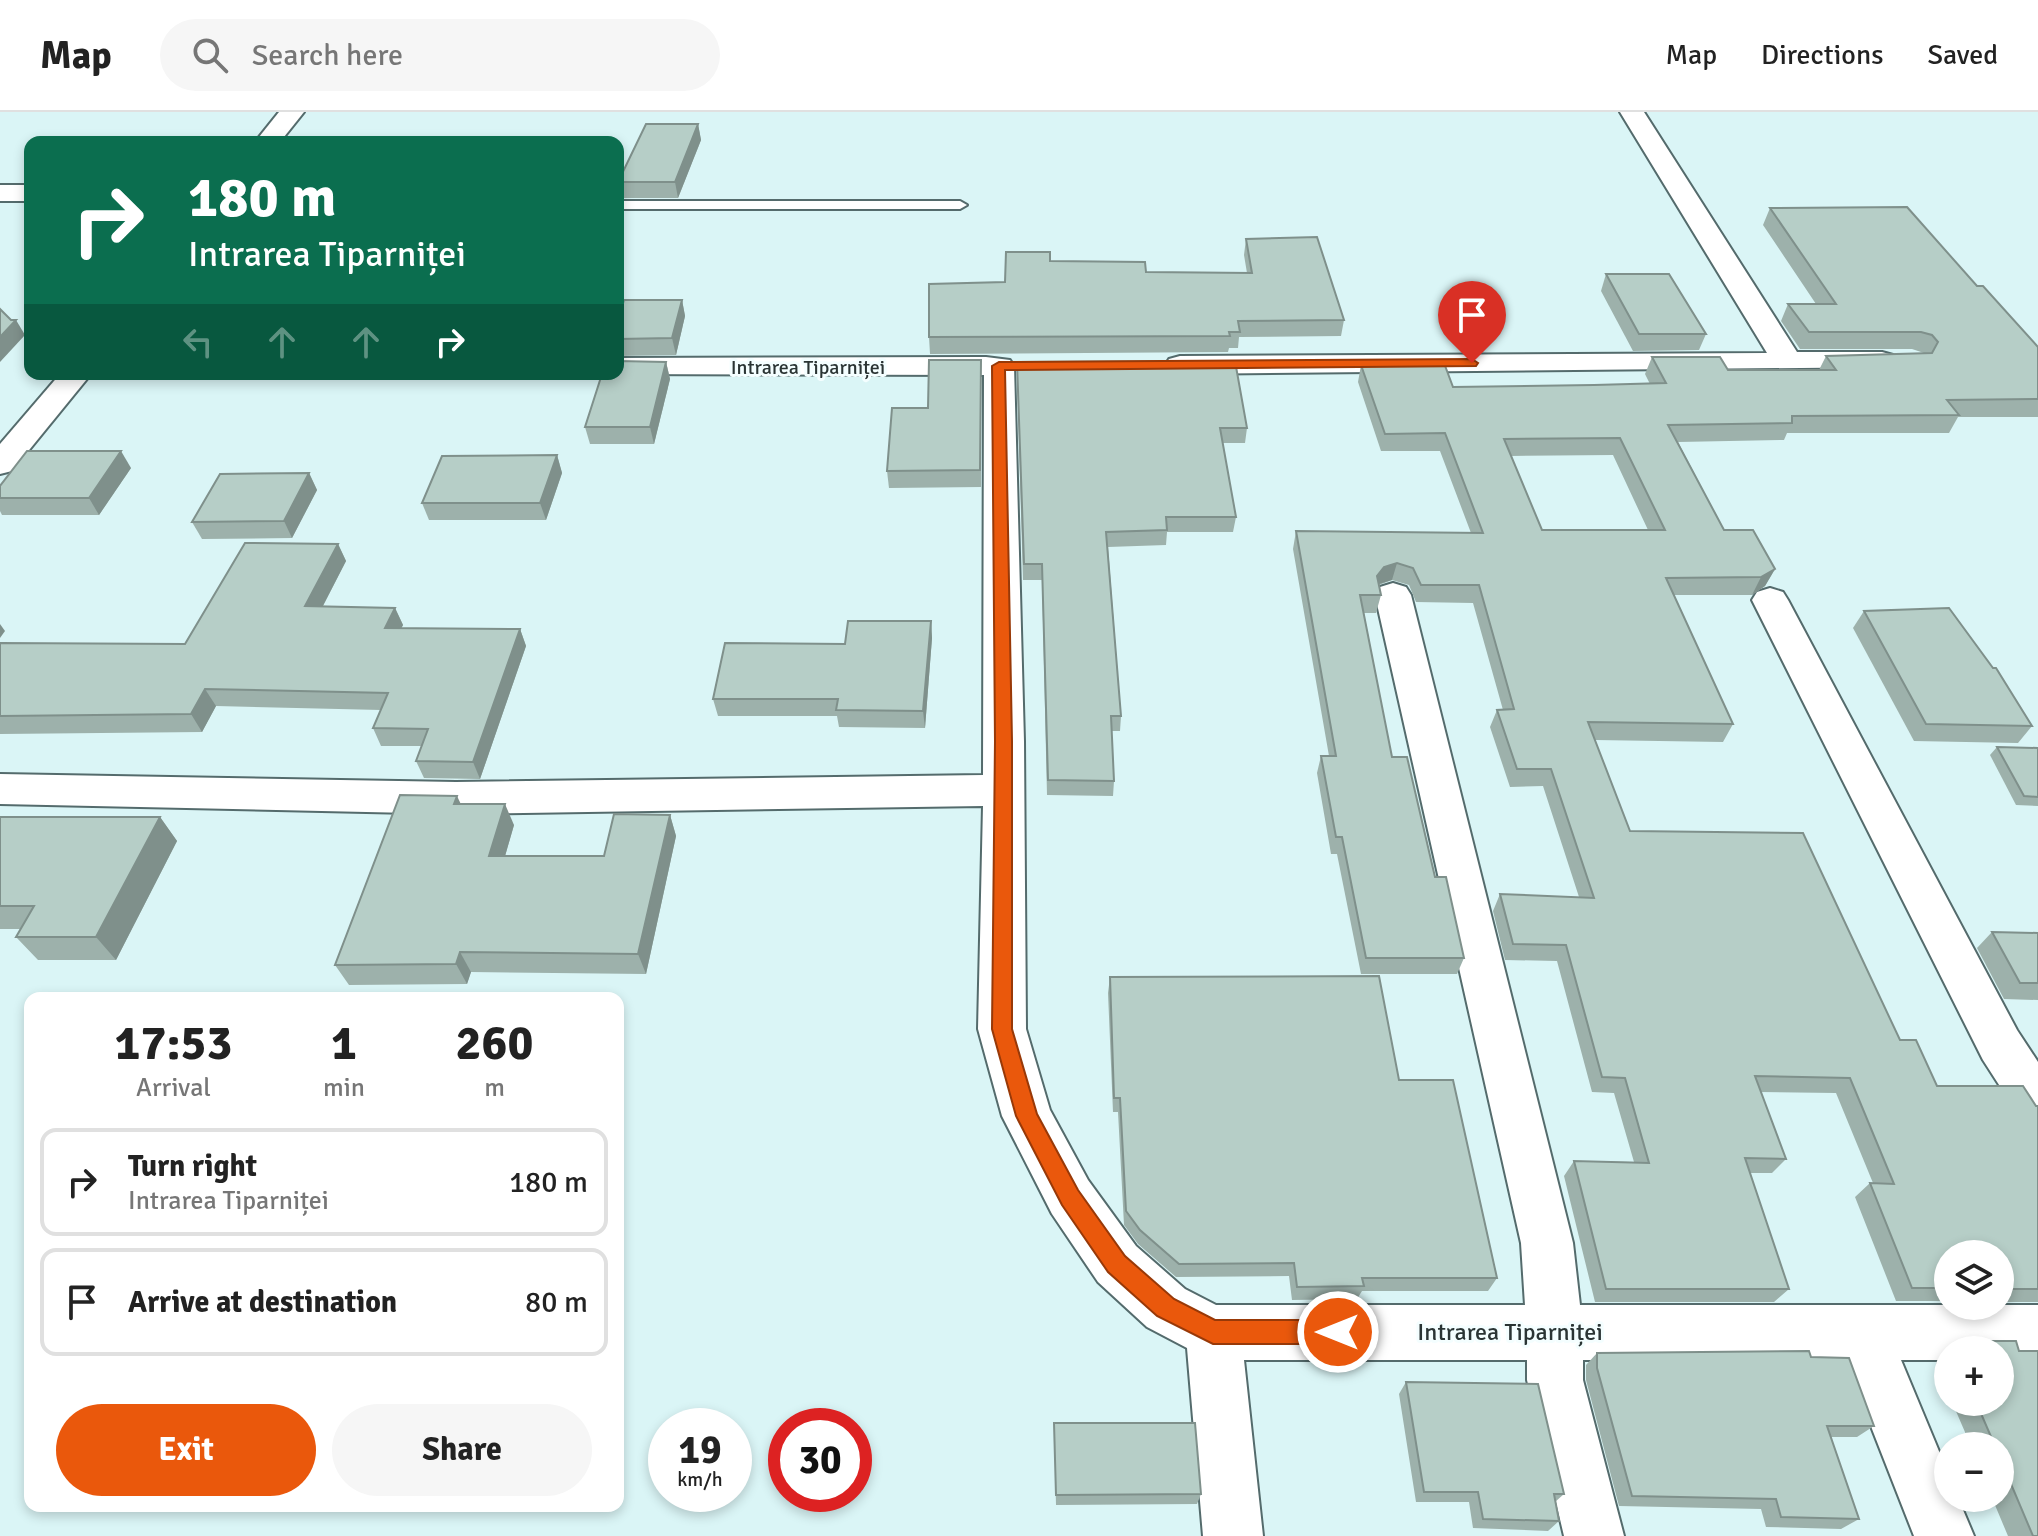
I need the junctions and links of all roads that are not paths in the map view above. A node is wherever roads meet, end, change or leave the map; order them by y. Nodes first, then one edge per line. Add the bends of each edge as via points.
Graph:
1 (292, 112) edge
2 (1632, 112) edge
3 (272, 136) edge
4 (0, 193) edge
5 (24, 193) edge
6 (624, 205) edge
7 (960, 205) dead end
8 (1787, 361) junction
9 (1911, 361) edge
10 (1156, 365) edge
11 (624, 367) edge
12 (71, 380) edge
13 (0, 464) edge
14 (1393, 595) dead end
15 (1770, 600) edge
16 (0, 789) edge
17 (1003, 790) junction
18 (2038, 1103) edge
19 (1213, 1332) junction
20 (1555, 1332) junction
21 (1862, 1333) junction
22 (2038, 1333) edge
23 (1233, 1536) edge
24 (1594, 1536) edge
25 (1944, 1536) edge

1 - 3 street
2 - 8 street
4 - 5 street
6 - 7 lane
8 - 9 street
8 - 10 street
11 - 17 street, Intrarea Tiparniței via 1014,366
12 - 13 street
14 - 20 street via 1547,1243
15 - 18 street via 2000,1045
16 - 17 street via 456,798
17 - 19 street, Intrarea Tiparniței via 1002,1029 1027,1116 1070,1197 1117,1264 1166,1308
19 - 20 street, Intrarea Tiparniței
19 - 23 street
20 - 21 street, Intrarea Tiparniței
20 - 24 street via 1555,1380
21 - 22 street, Intrarea Tiparniței
21 - 25 street

